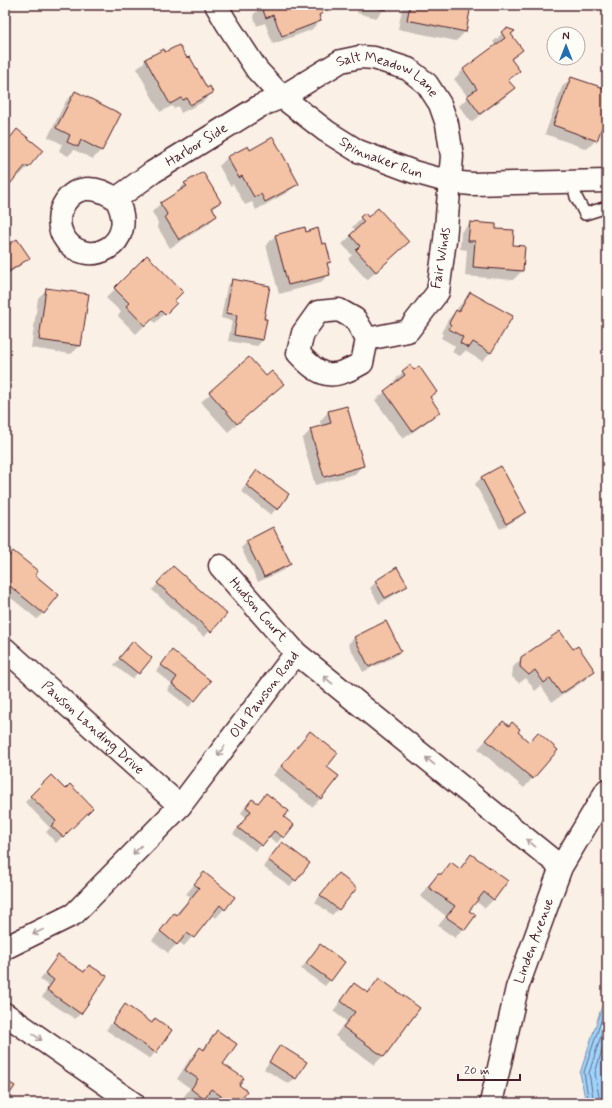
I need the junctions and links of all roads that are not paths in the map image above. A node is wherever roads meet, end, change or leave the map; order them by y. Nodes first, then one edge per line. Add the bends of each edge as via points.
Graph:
1 (216, 5) edge
2 (282, 97) junction
3 (607, 181) edge
4 (450, 182) junction
5 (573, 183) junction
6 (116, 199) dead end
7 (607, 207) edge
8 (367, 339) dead end
9 (220, 566) dead end
10 (5, 649) edge
11 (296, 653) junction
12 (607, 790) edge
13 (180, 806) junction
14 (561, 867) junction
15 (5, 948) edge
16 (5, 1014) edge
17 (133, 1103) edge
18 (490, 1103) edge

1 - 2 street, Spinnaker Run via 258,70
2 - 4 street, Spinnaker Run via 326,131 358,151 414,172
2 - 4 street, Salt Meadow Lane via 341,61 374,58 408,69 427,84 440,104 447,124 452,156
2 - 6 street, Harbor Side via 260,106 152,172
3 - 5 street, Spinnaker Run
4 - 5 street, Spinnaker Run
4 - 8 street, Fair Winds via 438,292 408,331
5 - 7 lane via 585,214
9 - 11 street, Hudson Court
10 - 13 street, Pawson Landing Drive
11 -> 13 street, Old Pawson Road
14 -> 11 street, Old Pawson Road
12 - 14 street, Linden Avenue
13 -> 15 street, Old Pawson Road via 74,914
14 - 18 street, Linden Avenue via 517,988
16 -> 17 street

